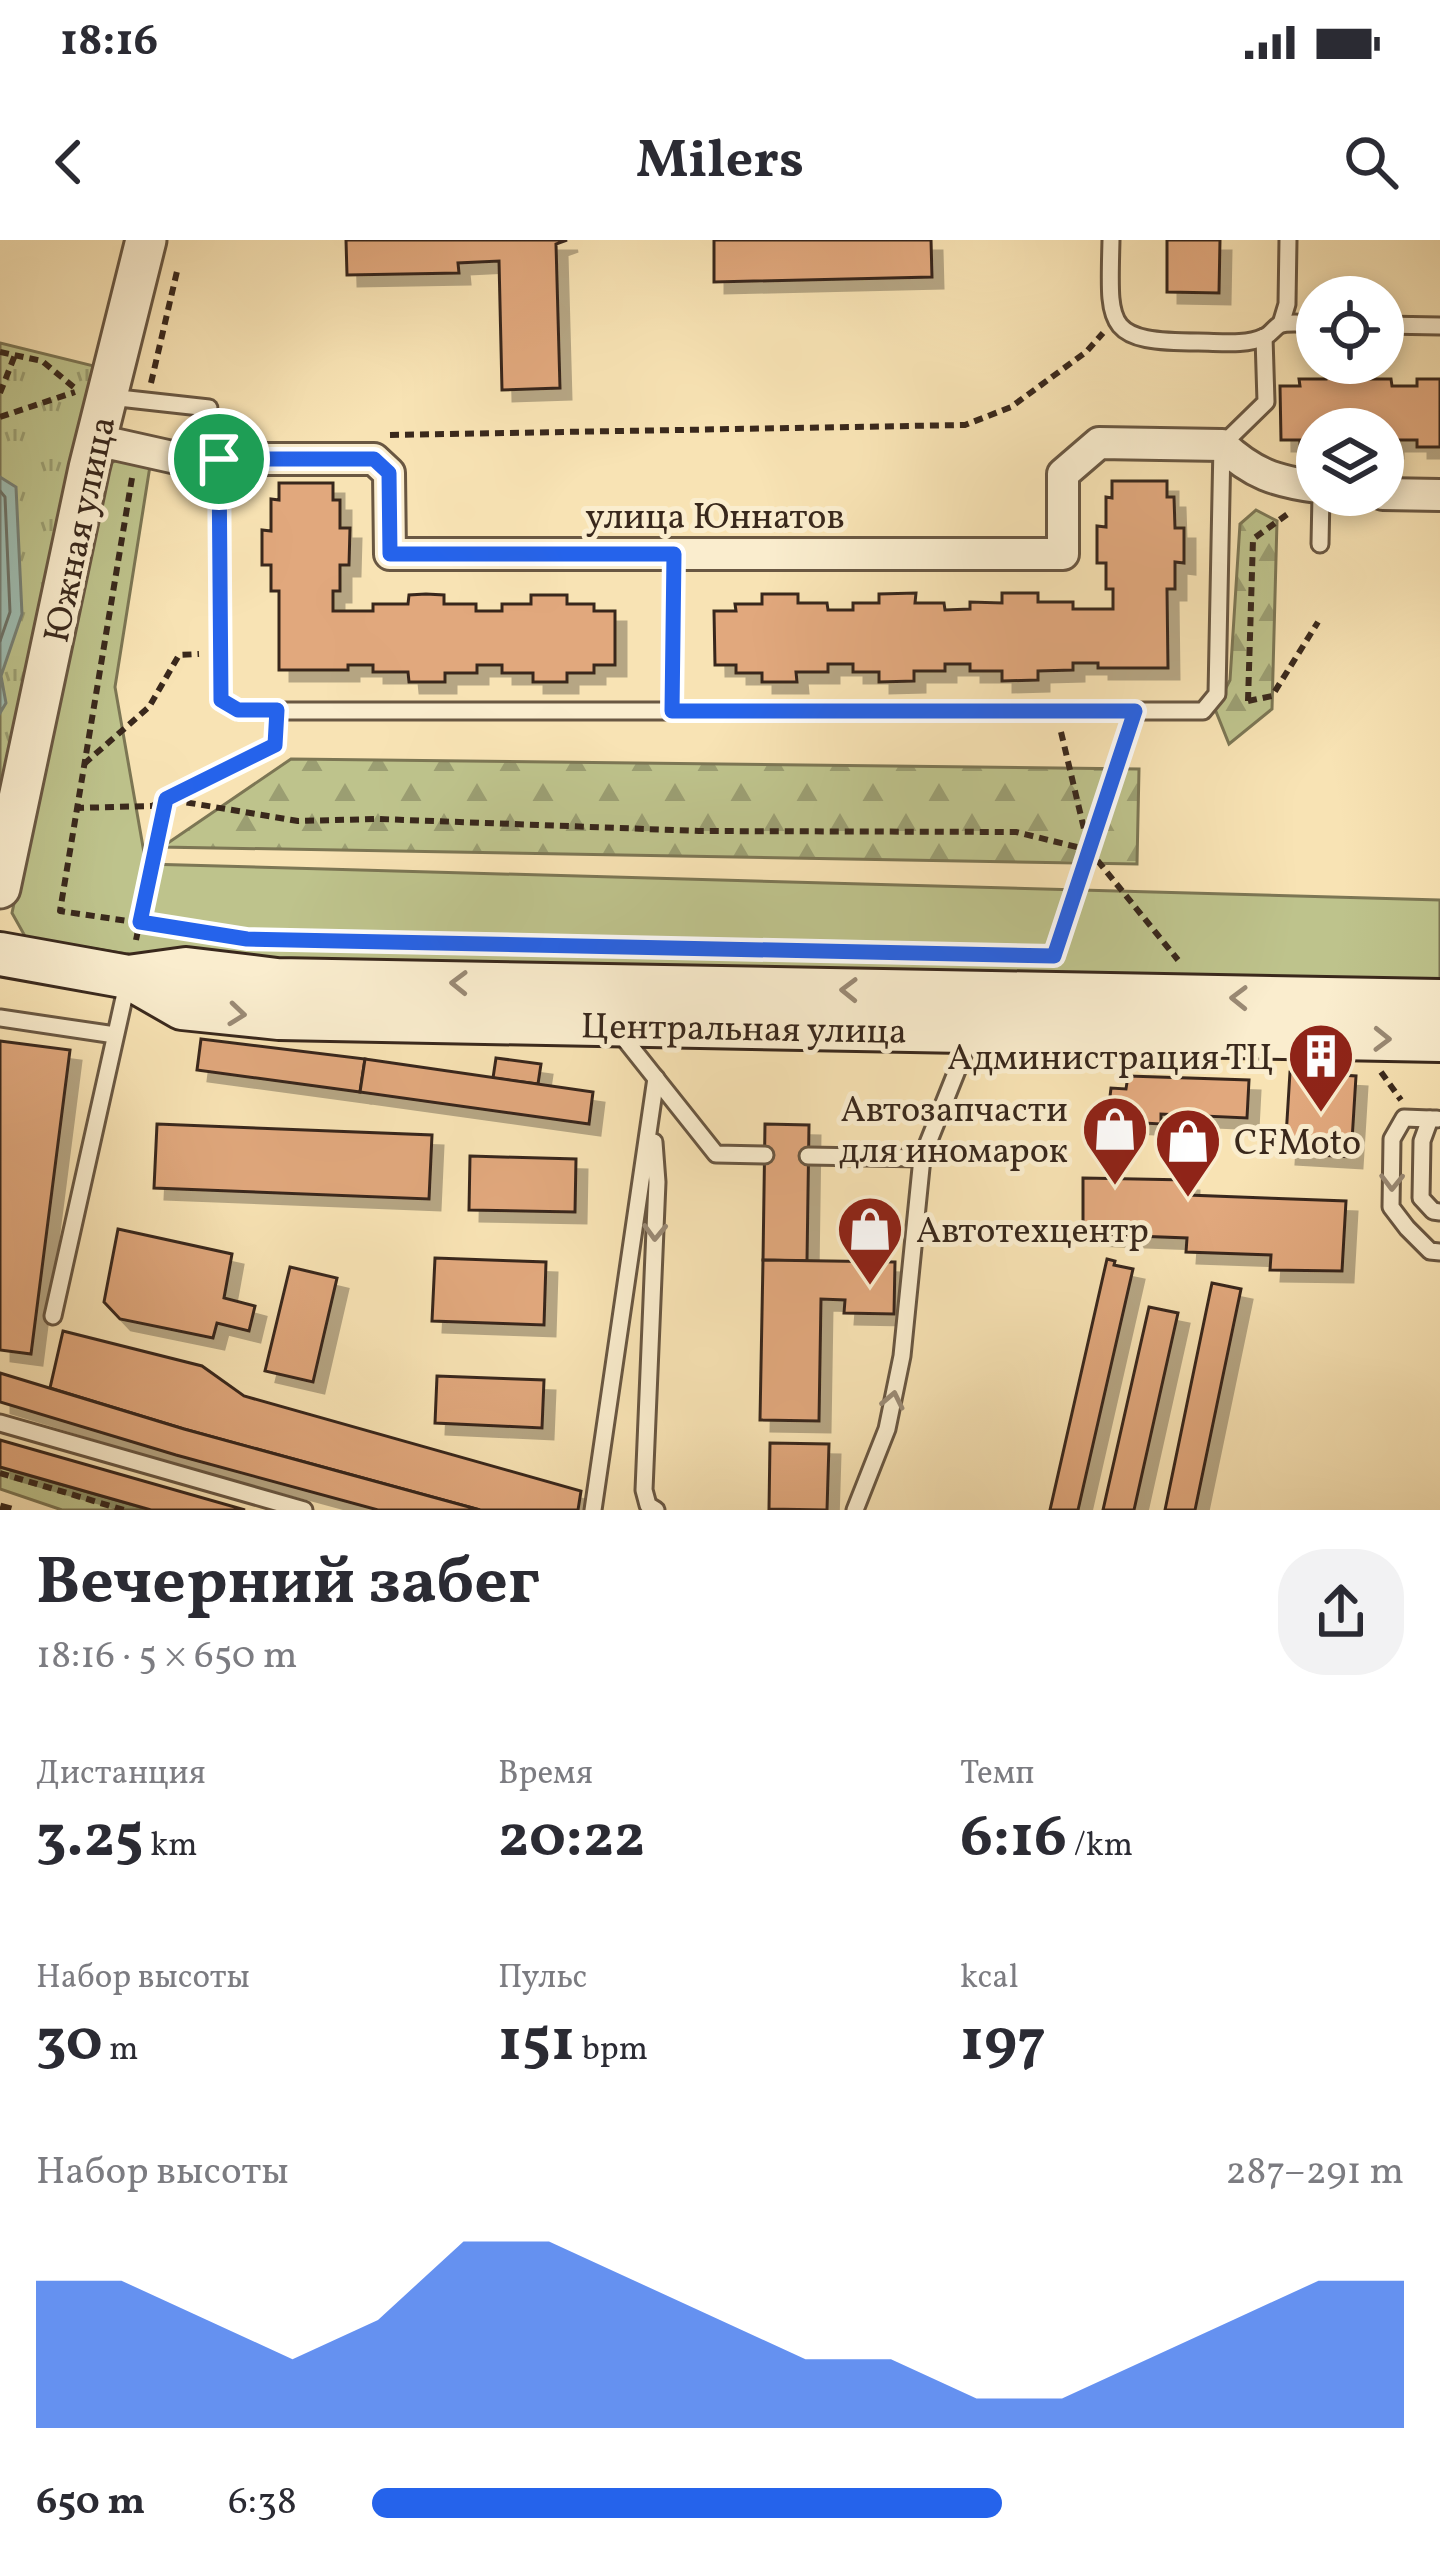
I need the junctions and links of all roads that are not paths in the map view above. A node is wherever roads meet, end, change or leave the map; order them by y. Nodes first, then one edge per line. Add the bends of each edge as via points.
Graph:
1 (146, 240) edge
2 (1111, 240) edge
3 (1288, 240) edge
4 (1281, 324) junction
5 (1296, 324) edge
6 (1404, 325) edge
7 (1440, 326) edge
8 (1264, 337) junction
9 (127, 399) junction
10 (208, 408) dead end
11 (96, 440) junction
12 (1222, 445) junction
13 (219, 459) junction
14 (1296, 486) edge
15 (1404, 494) edge
16 (1440, 495) edge
17 (1319, 516) edge
18 (1320, 544) dead end
19 (674, 554) junction
20 (672, 711) junction
21 (0, 888) edge
22 (0, 954) edge
23 (128, 977) junction
24 (1440, 1001) edge
25 (973, 1012) junction
26 (0, 1018) edge
27 (614, 1024) junction
28 (115, 1035) junction
29 (1440, 1040) edge
30 (656, 1078) junction
31 (652, 1115) junction
32 (1428, 1119) edge
33 (765, 1155) dead end
34 (808, 1156) dead end
35 (922, 1158) junction
36 (1440, 1212) edge
37 (1440, 1252) edge
38 (53, 1316) dead end
39 (0, 1424) edge
40 (304, 1510) edge
41 (593, 1510) edge
42 (656, 1510) edge
43 (855, 1510) edge

1 - 9 street, Южная улица
2 - 8 lane via 1109,302 1129,335 1154,342
3 - 4 lane
4 - 5 lane
4 - 8 lane
6 - 7 lane
8 - 12 lane via 1266,402
9 - 10 lane
9 - 11 street, Южная улица
11 - 13 street, улица Юннатов
11 - 21 street, Южная улица
12 - 14 street via 1244,465
12 - 19 street, улица Юннатов via 1099,443 1063,474 1063,554
12 - 20 lane via 1217,694 1203,711
13 - 19 street, улица Юннатов via 374,459 389,473 390,554
13 - 20 lane via 221,700 238,710
15 - 16 street
17 - 18 lane
19 - 20 lane
22 - 23 main road, Центральная улица
25 -> 23 main road, Центральная улица via 277,980 186,969
23 -> 27 main road, Центральная улица via 182,1009
23 - 28 lane
24 -> 25 main road, Центральная улица
25 - 27 main road, Центральная улица
25 -> 29 main road, Центральная улица
25 - 35 lane
26 - 28 lane
27 - 30 lane
28 - 38 lane
30 - 31 lane
30 - 33 lane via 716,1154
31 - 41 lane
31 -> 42 lane via 657,1182 644,1490
32 - 36 lane via 1420,1198
32 -> 37 lane via 1405,1118 1392,1139 1391,1207 1430,1251
34 - 35 lane
43 -> 35 lane via 887,1429 902,1356
39 - 40 lane

